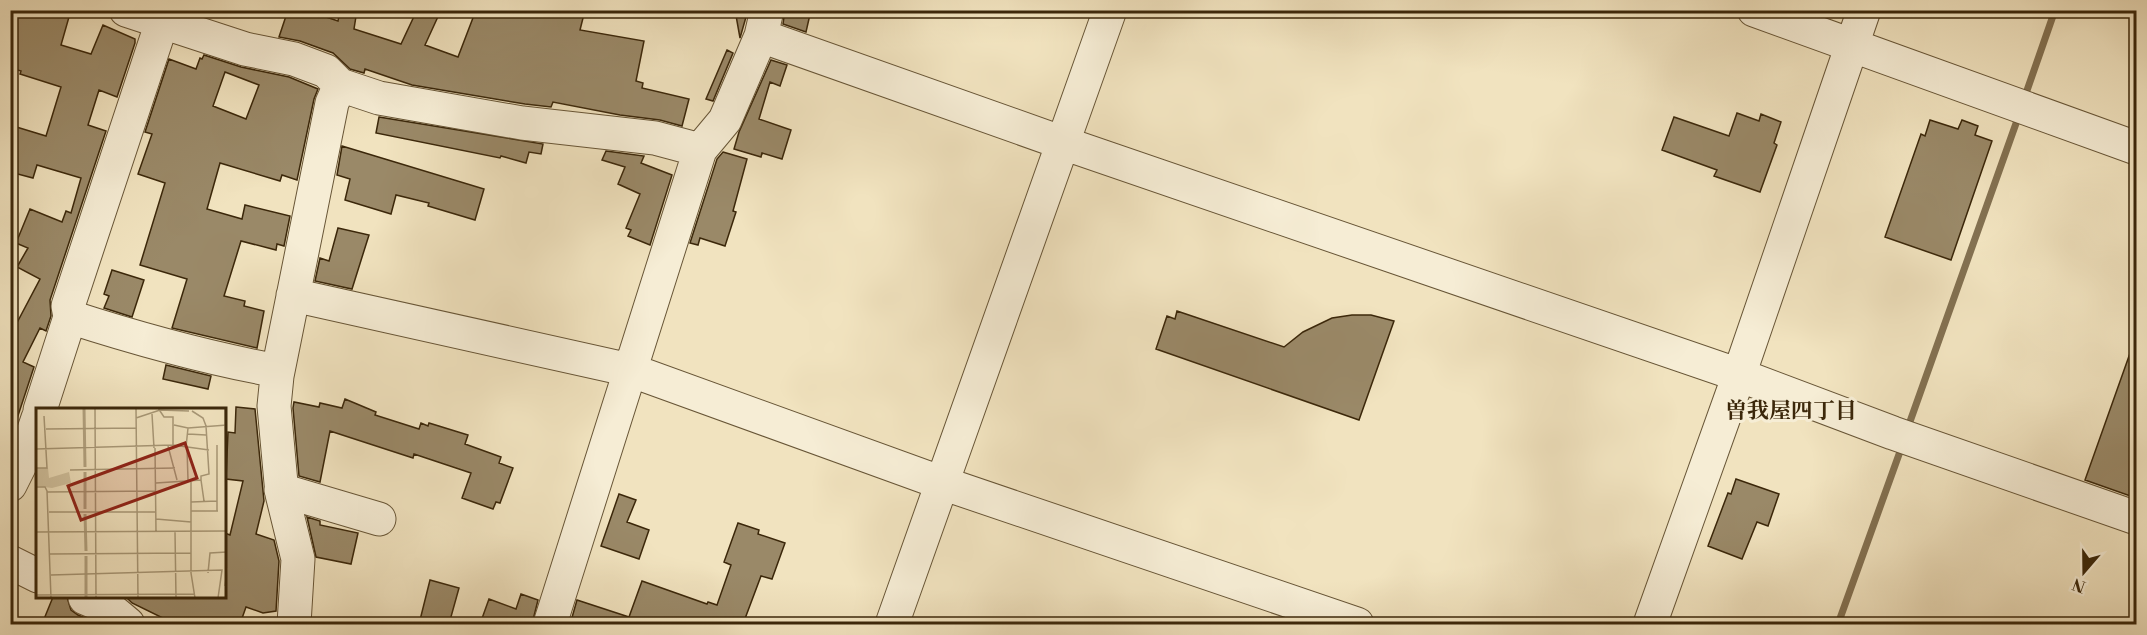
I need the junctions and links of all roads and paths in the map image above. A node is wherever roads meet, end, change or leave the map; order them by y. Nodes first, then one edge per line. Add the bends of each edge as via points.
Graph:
1 (126, 10) edge
2 (1110, 10) edge
3 (1754, 10) edge
4 (1864, 10) edge
5 (162, 22) junction
6 (764, 23) edge
7 (1852, 45) junction
8 (340, 85) junction
9 (1063, 143) junction
10 (2136, 148) edge
11 (700, 150) junction
12 (293, 295) junction
13 (70, 317) junction
14 (630, 370) junction
15 (278, 371) junction
16 (1739, 375) junction
17 (41, 408) edge
18 (36, 424) edge
19 (942, 483) junction
20 (10, 485) edge
21 (281, 490) junction
22 (2136, 518) edge
23 (379, 519) dead end
24 (10, 562) edge
25 (36, 575) edge
26 (89, 599) edge
27 (128, 624) edge
28 (294, 624) edge
29 (550, 624) edge
30 (892, 624) edge
31 (1358, 624) edge
32 (1650, 624) edge

1 - 5 street
2 - 9 street
3 - 7 street
4 - 7 street
5 - 8 street via 326,71
5 - 13 street via 69,306
6 - 9 street
6 - 11 street via 725,120
7 - 10 street
7 - 16 street
8 - 11 street via 380,98 522,123 655,138
8 - 12 street via 332,104
9 - 16 street
9 - 19 street
11 - 14 street
12 - 14 street
12 - 15 street
13 - 15 street via 226,362
13 - 17 street
14 - 19 street
14 - 29 street
15 - 21 street via 274,406
16 - 22 street
16 - 32 street
18 - 20 street
19 - 30 street
19 - 31 street
21 - 23 street
21 - 28 street via 298,559
24 - 25 street
26 - 27 street via 109,608

